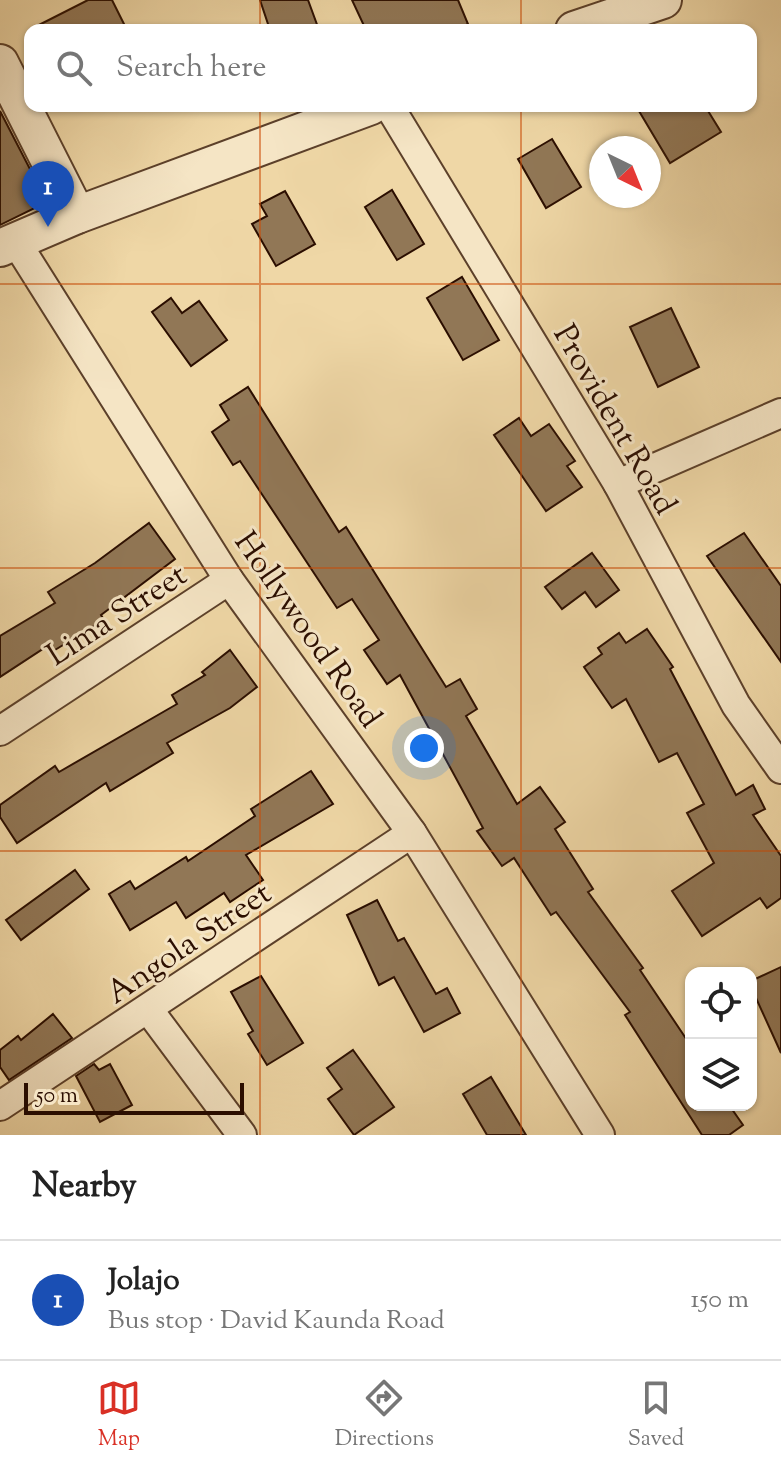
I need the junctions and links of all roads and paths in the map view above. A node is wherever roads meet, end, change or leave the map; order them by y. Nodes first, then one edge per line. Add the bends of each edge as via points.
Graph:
1 (663, 0) edge
2 (592, 24) edge
3 (0, 63) edge
4 (24, 110) edge
5 (25, 112) edge
6 (355, 112) edge
7 (393, 112) edge
8 (77, 215) junction
9 (8, 245) edge
10 (781, 413) edge
11 (618, 484) junction
12 (229, 580) junction
13 (0, 731) edge
14 (781, 769) edge
15 (412, 833) junction
16 (148, 1009) junction
17 (0, 1106) edge
18 (242, 1135) edge
19 (600, 1135) edge

1 - 2 street
3 - 4 street
5 - 8 street
6 - 8 street
7 - 11 street, Provident Road
8 - 9 street
9 - 12 street, Hollywood Road
10 - 11 street
11 - 14 street, Provident Road via 736,705
12 - 13 street, Lima Street
12 - 15 street, Hollywood Road
15 - 16 street, Angola Street
15 - 19 street, Hollywood Road
16 - 17 street, Angola Street
16 - 18 street

